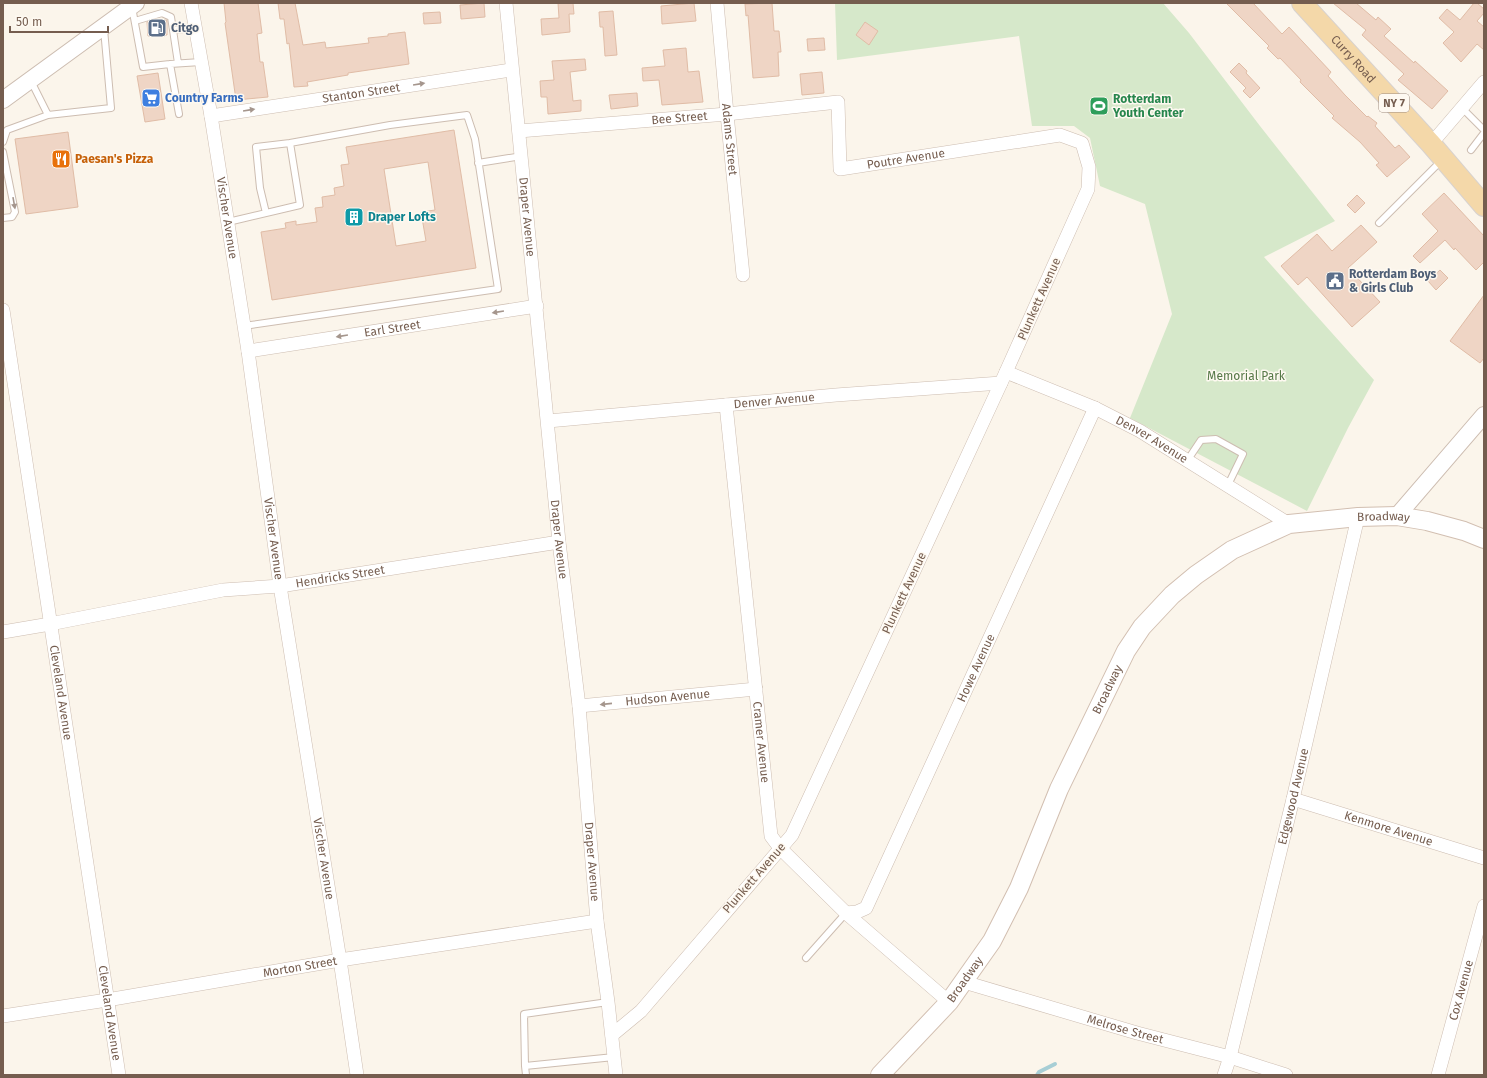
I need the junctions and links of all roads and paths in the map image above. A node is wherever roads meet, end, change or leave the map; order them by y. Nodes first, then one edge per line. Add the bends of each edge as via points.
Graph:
1 (190, 3) edge
2 (506, 3) edge
3 (717, 3) edge
4 (1302, 3) edge
5 (134, 10) edge
6 (104, 27) junction
7 (195, 28) junction
8 (173, 30) junction
9 (201, 62) junction
10 (178, 63) junction
11 (170, 64) junction
12 (512, 70) junction
13 (30, 80) junction
14 (1484, 82) edge
15 (3, 100) edge
16 (838, 102) joint
17 (1462, 108) junction
18 (179, 114) dead end
19 (726, 114) junction
20 (48, 115) junction
21 (211, 116) junction
22 (1484, 130) edge
23 (519, 131) junction
24 (1484, 133) edge
25 (1038, 139) joint
26 (3, 142) edge
27 (290, 143) junction
28 (1431, 144) junction
29 (1471, 150) dead end
30 (3, 152) edge
31 (522, 156) junction
32 (1444, 158) junction
33 (478, 163) junction
34 (1484, 206) edge
35 (266, 213) junction
36 (3, 218) edge
37 (228, 222) junction
38 (1379, 223) dead end
39 (743, 275) dead end
40 (537, 306) junction
41 (3, 310) edge
42 (244, 326) junction
43 (248, 351) junction
44 (1004, 377) junction
45 (726, 405) junction
46 (1095, 408) junction
47 (1484, 415) edge
48 (548, 421) junction
49 (1187, 461) junction
50 (1227, 487) junction
51 (1397, 516) junction
52 (1358, 517) junction
53 (1289, 524) junction
54 (1484, 539) edge
55 (559, 542) junction
56 (280, 586) junction
57 (50, 624) junction
58 (3, 632) edge
59 (756, 689) junction
60 (579, 706) junction
61 (1293, 799) junction
62 (780, 848) junction
63 (1484, 858) edge
64 (1484, 906) edge
65 (846, 913) junction
66 (597, 921) junction
67 (806, 958) dead end
68 (340, 960) junction
69 (964, 982) junction
70 (107, 1000) junction
71 (608, 1002) junction
72 (949, 1002) junction
73 (3, 1016) edge
74 (612, 1035) junction
75 (614, 1057) junction
76 (1230, 1057) junction
77 (525, 1066) junction
78 (119, 1075) edge
79 (357, 1075) edge
80 (526, 1075) edge
81 (616, 1075) edge
82 (880, 1075) edge
83 (1224, 1075) edge
84 (1286, 1075) edge
85 (1438, 1075) edge

1 - 7 street, Vischer Avenue
2 - 12 street, Draper Avenue
3 - 19 street, Adams Street
4 - 28 main road, Curry Road / NY 7
5 - 6 street
5 - 8 lane via 162,12 171,17
5 - 11 lane via 144,67
6 - 13 street
6 - 20 lane via 111,108
7 - 8 lane
7 - 9 street, Vischer Avenue
8 - 10 lane
9 - 10 lane
9 - 21 street, Vischer Avenue
10 - 11 lane
11 - 18 lane
21 -> 12 street, Stanton Street
12 - 23 street, Draper Avenue
13 - 15 street
13 - 20 lane
14 - 17 street
16 - 19 street, Bee Street
16 - 25 street, Poutre Avenue via 840,169
17 - 22 lane
17 - 28 street
19 - 23 street, Bee Street
19 - 39 street, Adams Street
20 - 26 lane via 7,130
21 - 37 street, Vischer Avenue
23 - 31 street, Draper Avenue
24 - 29 lane
25 - 44 street, Plunkett Avenue via 1060,135 1082,143 1088,167 1088,189
27 - 33 lane via 390,125 467,115 475,139
27 - 35 lane via 300,206
27 - 35 lane via 256,147 260,188
28 - 32 main road, Curry Road / NY 7
30 -> 36 lane via 15,212 12,217
31 - 33 lane
31 - 40 street, Draper Avenue
32 - 34 main road, Curry Road / NY 7
32 - 38 lane
33 - 42 lane via 498,289
35 - 37 lane
37 - 42 street, Vischer Avenue
40 -> 43 street, Earl Street
40 - 48 street, Draper Avenue
41 - 57 street, Cleveland Avenue
42 - 43 street, Vischer Avenue
43 - 56 street, Vischer Avenue
44 - 45 street, Denver Avenue
44 - 46 street, Denver Avenue
44 - 62 street, Plunkett Avenue via 792,835
45 - 48 street, Denver Avenue
45 - 59 street, Cramer Avenue
46 - 49 street, Denver Avenue via 1140,431
46 - 65 street, Howe Avenue via 866,908
47 - 51 street
48 - 55 street, Draper Avenue
49 - 50 street, Denver Avenue
49 - 50 lane via 1201,440 1216,439 1243,454
50 - 53 street, Denver Avenue
51 - 52 main road, Broadway
51 - 54 main road, Broadway via 1427,521
52 - 53 main road, Broadway
52 - 61 street, Edgewood Avenue
53 - 69 main road, Broadway via 1232,550 1196,575 1172,595 1142,627 1122,657 1059,789 1019,888 992,941
55 - 56 street, Hendricks Street
55 - 60 street, Draper Avenue
56 - 57 street, Hendricks Street via 216,591
56 - 68 street, Vischer Avenue
57 - 58 street, Hendricks Street
57 - 70 street, Cleveland Avenue
59 -> 60 street, Hudson Avenue
59 - 62 street, Cramer Avenue via 770,836
60 - 66 street, Draper Avenue
61 - 63 street, Kenmore Avenue
61 - 76 street, Edgewood Avenue
62 - 65 street, Cramer Avenue
62 - 74 street, Plunkett Avenue via 641,1011
64 - 85 street, Cox Avenue
65 - 67 lane
65 - 72 street, Cramer Avenue
66 - 68 street, Morton Street
66 - 71 street, Draper Avenue
68 - 70 street, Morton Street
68 - 79 street, Vischer Avenue
69 - 72 main road, Broadway
69 - 76 street, Melrose Street
70 - 73 street, Morton Street
70 - 78 street, Cleveland Avenue
71 - 74 street, Draper Avenue
71 - 77 lane via 524,1014
72 - 82 main road, Broadway
74 - 75 street, Draper Avenue
75 - 77 lane
75 - 81 street, Draper Avenue
76 - 83 street, Edgewood Avenue
76 - 84 street, Melrose Street
77 - 80 lane

